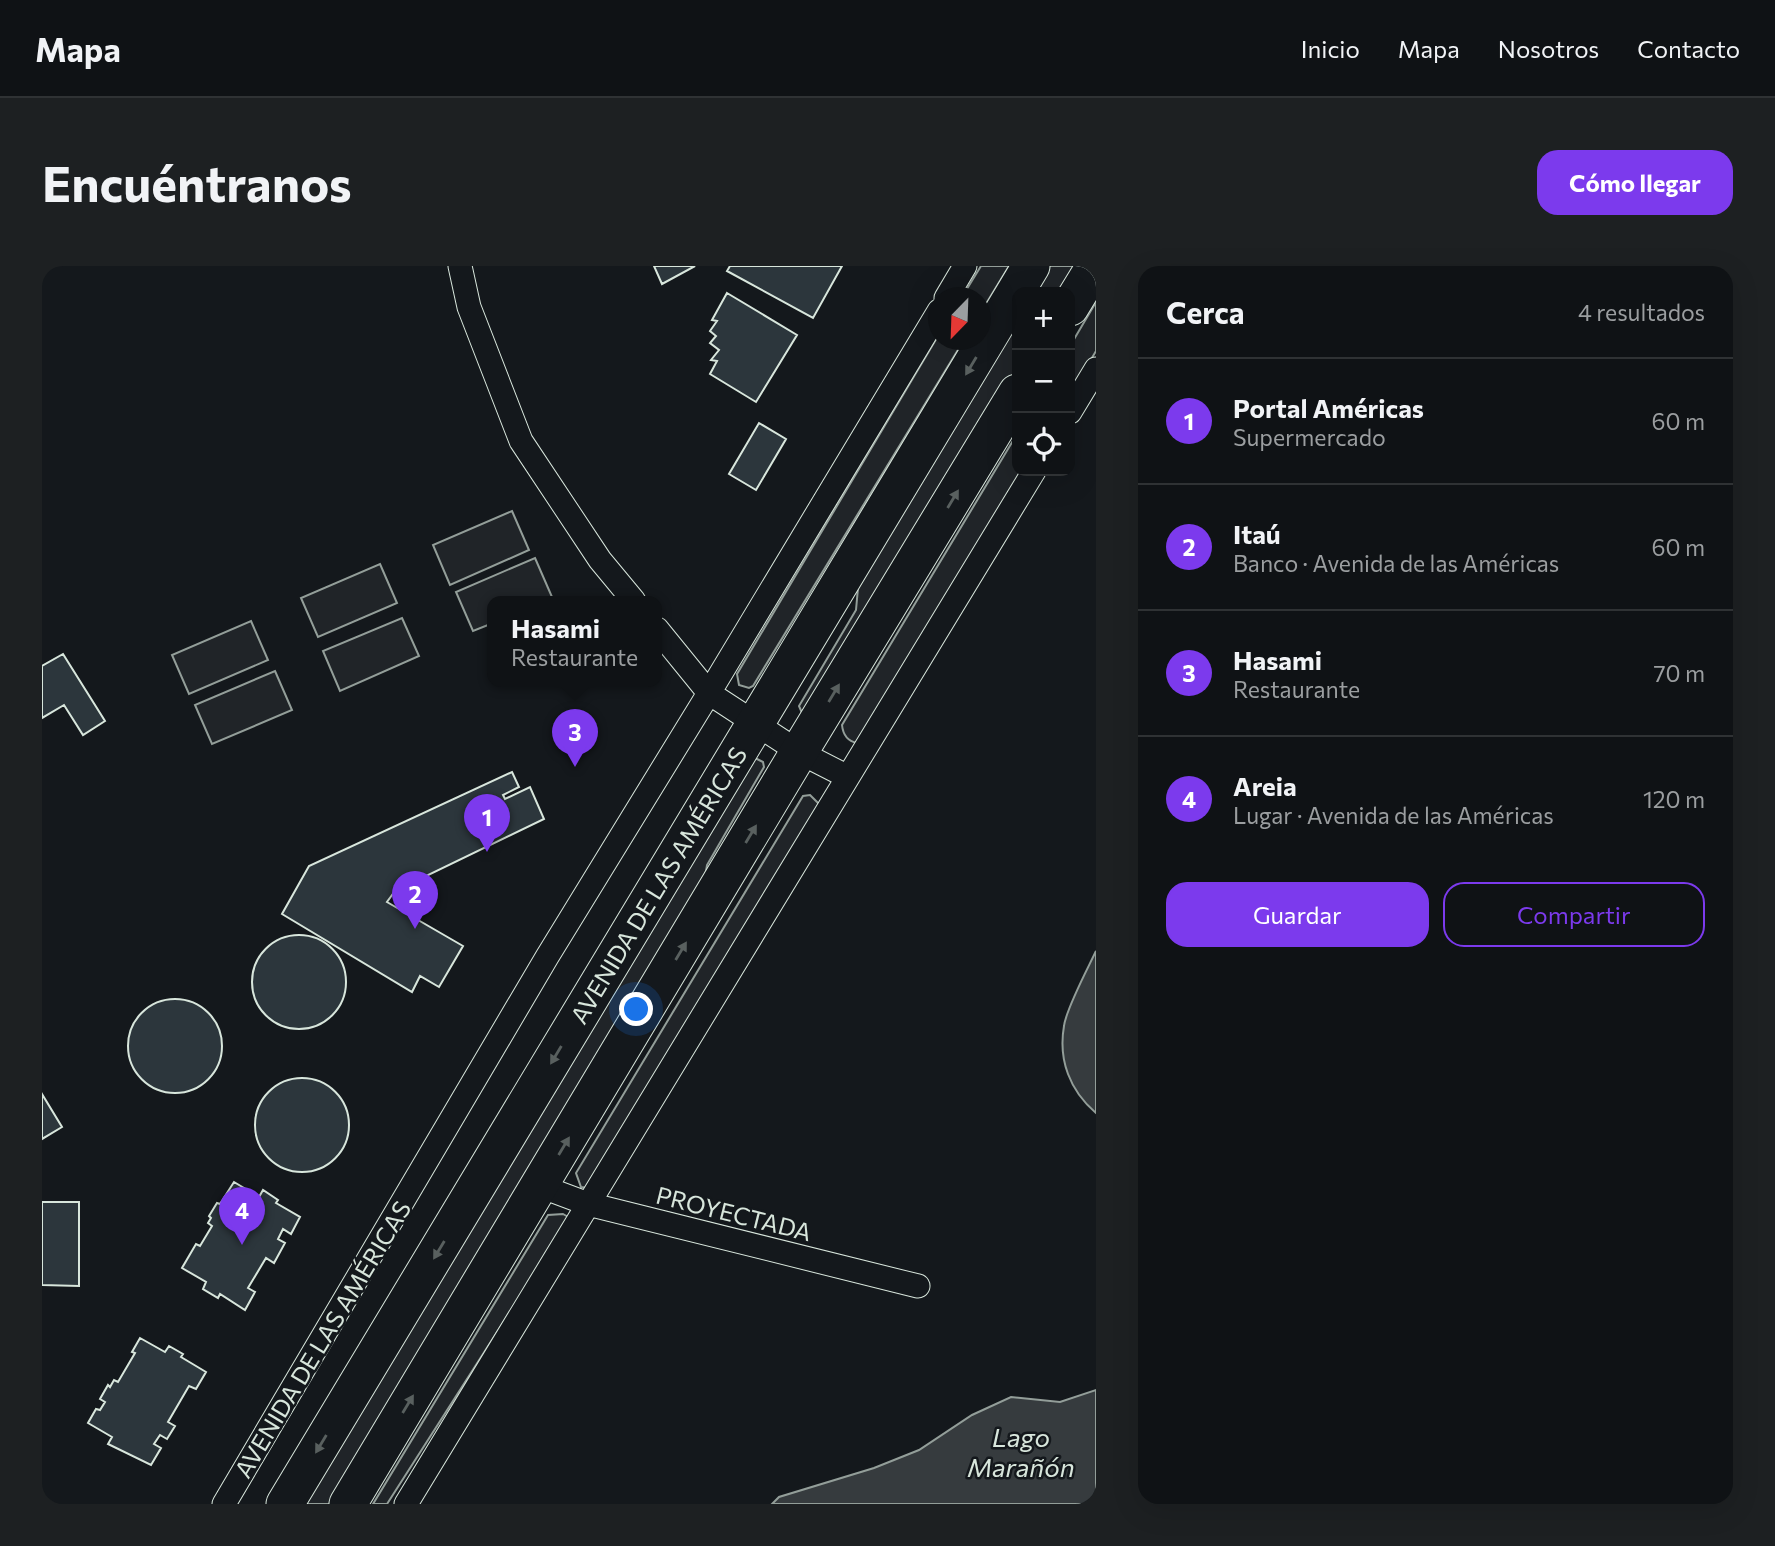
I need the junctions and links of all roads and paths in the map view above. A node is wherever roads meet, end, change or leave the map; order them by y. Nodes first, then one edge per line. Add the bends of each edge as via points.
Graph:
1 (460, 266) edge
2 (965, 266) edge
3 (1031, 266) edge
4 (1095, 266) edge
5 (953, 287) edge
6 (1075, 299) edge
7 (928, 329) edge
8 (1096, 369) edge
9 (1012, 401) edge
10 (1075, 404) edge
11 (1031, 476) edge
12 (630, 596) edge
13 (662, 635) edge
14 (709, 693) junction
15 (755, 723) junction
16 (799, 752) junction
17 (848, 777) junction
18 (540, 1185) junction
19 (588, 1203) junction
20 (918, 1286) dead end
21 (224, 1504) edge
22 (285, 1504) edge
23 (348, 1504) edge
24 (407, 1504) edge

1 - 12 street via 469,307 521,441 600,560
2 - 5 street
3 -> 15 highway, AVENIDA DE LAS AMÉRICAS
4 - 6 highway
7 - 14 street, AVENIDA DE LAS AMÉRICAS
8 - 10 street
16 -> 9 highway
11 - 17 street
13 - 14 street
14 - 15 street
14 - 21 street, AVENIDA DE LAS AMÉRICAS via 547,957
15 - 16 street
15 -> 22 highway, AVENIDA DE LAS AMÉRICAS
16 - 17 street
18 -> 16 highway
17 - 19 street
18 - 19 street, PROYECTADA
23 -> 18 highway
19 - 20 street, PROYECTADA
19 - 24 street

